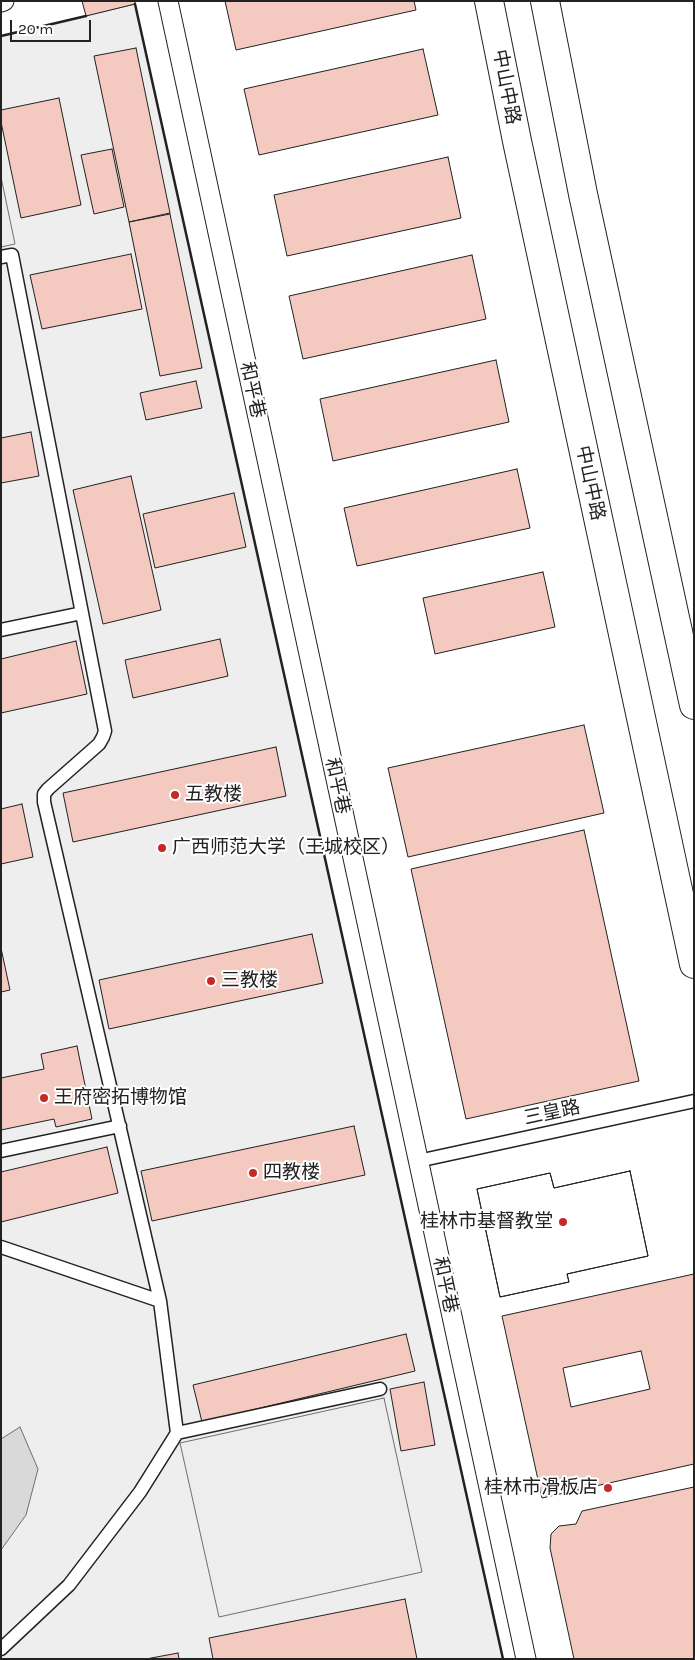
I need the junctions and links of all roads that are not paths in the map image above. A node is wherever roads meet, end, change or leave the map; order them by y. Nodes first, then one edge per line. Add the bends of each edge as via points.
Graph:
1 (168, 1) edge
2 (489, 1) edge
3 (545, 1) edge
4 (1, 257) edge
5 (82, 614) junction
6 (1, 630) edge
7 (694, 705) edge
8 (694, 964) edge
9 (694, 1101) edge
10 (120, 1126) junction
11 (1, 1151) edge
12 (418, 1162) junction
13 (1, 1247) edge
14 (160, 1301) junction
15 (380, 1389) dead end
16 (177, 1433) junction
17 (1, 1649) edge
18 (526, 1659) edge

1 - 12 street, 和平巷
2 - 8 highway, 中山中路
3 - 7 highway via 583,194
4 - 5 lane via 12,255
5 - 6 lane
5 - 10 lane via 105,734 99,744 44,796
9 - 12 lane, 三皇路
10 - 11 lane
10 - 14 lane
12 - 18 street, 和平巷
13 - 14 lane
14 - 16 lane
15 - 16 lane
16 - 17 lane via 140,1492 69,1585

